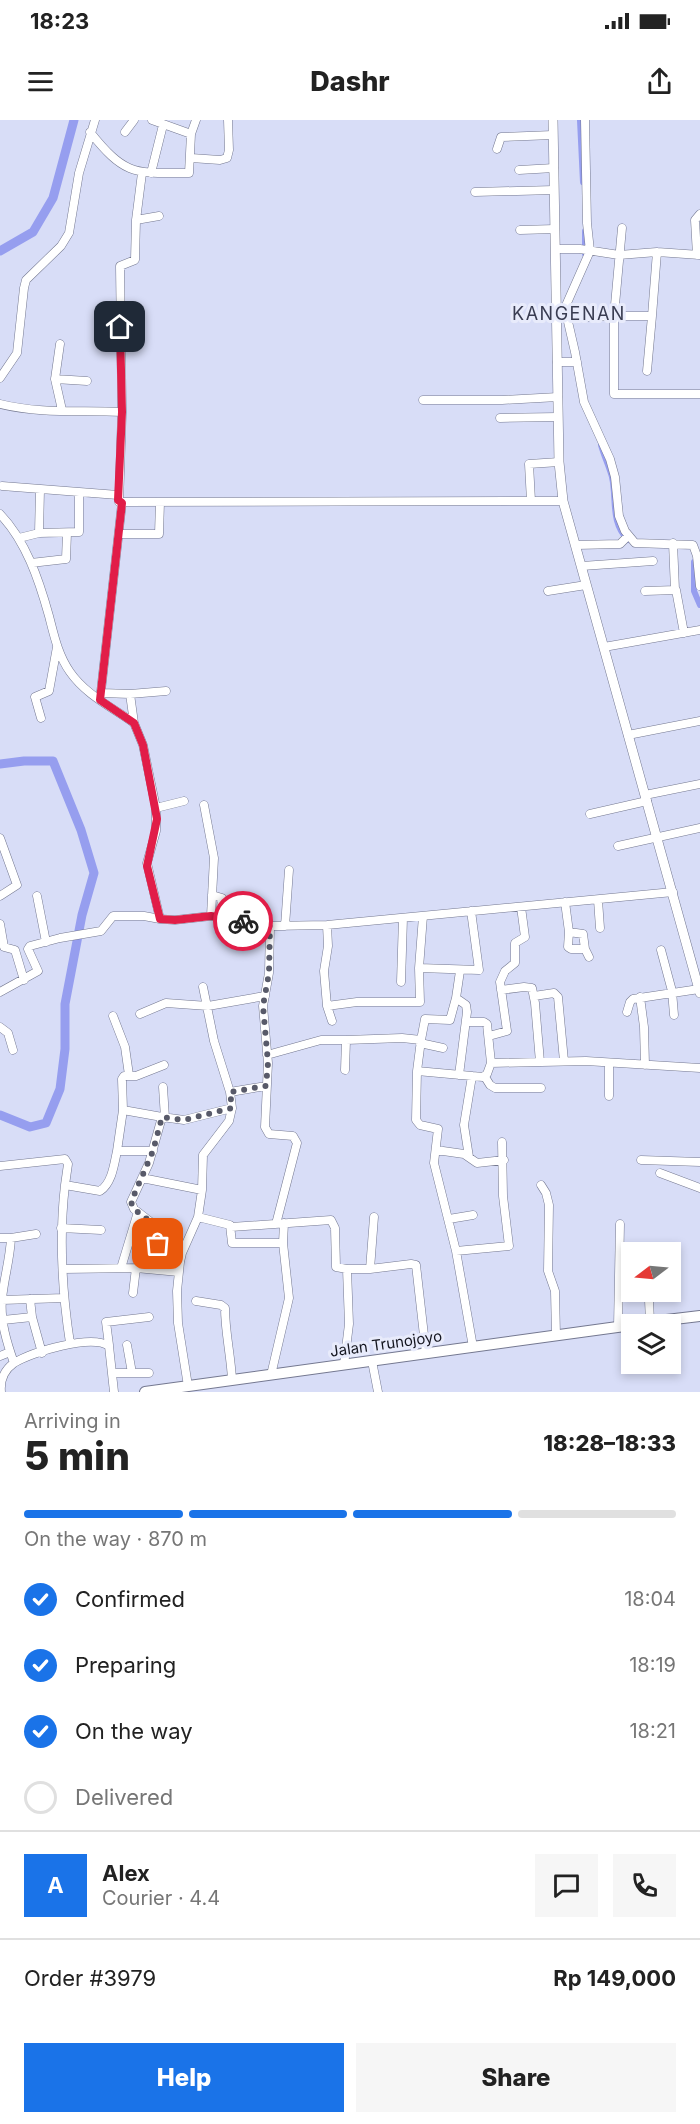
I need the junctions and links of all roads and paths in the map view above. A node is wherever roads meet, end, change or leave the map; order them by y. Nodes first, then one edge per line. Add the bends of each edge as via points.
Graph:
1 (95, 120) edge
2 (134, 120) edge
3 (152, 120) edge
4 (196, 120) edge
5 (228, 120) edge
6 (553, 120) edge
7 (585, 120) edge
8 (163, 125) junction
9 (90, 132) junction
10 (125, 132) dead end
11 (191, 134) junction
12 (553, 135) junction
13 (497, 149) dead end
14 (191, 158) junction
15 (554, 168) junction
16 (519, 170) dead end
17 (142, 173) junction
18 (151, 173) junction
19 (554, 190) junction
20 (475, 192) dead end
21 (700, 214) edge
22 (159, 216) dead end
23 (136, 220) junction
24 (622, 228) dead end
25 (555, 229) junction
26 (520, 230) dead end
27 (556, 249) junction
28 (585, 250) junction
29 (657, 252) junction
30 (619, 255) junction
31 (699, 255) edge
32 (565, 296) junction
33 (614, 315) junction
34 (652, 316) junction
35 (588, 317) dead end
36 (562, 319) junction
37 (60, 344) dead end
38 (557, 362) junction
39 (575, 362) junction
40 (647, 371) dead end
41 (0, 378) edge
42 (55, 379) junction
43 (87, 381) dead end
44 (700, 394) edge
45 (558, 397) junction
46 (423, 400) dead end
47 (0, 404) edge
48 (62, 410) junction
49 (122, 412) junction
50 (558, 417) junction
51 (500, 418) dead end
52 (558, 462) junction
53 (2, 486) dead end
54 (40, 490) junction
55 (79, 493) junction
56 (118, 495) junction
57 (531, 501) junction
58 (563, 501) junction
59 (160, 502) junction
60 (122, 503) junction
61 (0, 514) edge
62 (39, 533) junction
63 (67, 533) junction
64 (118, 534) junction
65 (19, 538) junction
66 (627, 538) junction
67 (576, 545) junction
68 (696, 545) edge
69 (674, 546) junction
70 (654, 561) dead end
71 (31, 563) junction
72 (582, 566) junction
73 (586, 585) junction
74 (700, 586) edge
75 (675, 590) junction
76 (548, 591) dead end
77 (645, 591) dead end
78 (700, 630) edge
79 (684, 633) junction
80 (57, 646) junction
81 (603, 647) junction
82 (166, 691) dead end
83 (130, 694) junction
84 (101, 696) junction
85 (41, 718) dead end
86 (700, 721) edge
87 (134, 723) junction
88 (628, 735) junction
89 (700, 784) edge
90 (646, 798) junction
91 (184, 801) dead end
92 (204, 805) dead end
93 (156, 808) junction
94 (590, 814) dead end
95 (700, 828) edge
96 (657, 837) junction
97 (0, 838) edge
98 (618, 846) dead end
99 (289, 870) dead end
100 (673, 892) junction
101 (212, 895) junction
102 (0, 896) edge
103 (37, 896) dead end
104 (598, 900) junction
105 (565, 903) junction
106 (521, 907) junction
107 (471, 911) junction
108 (423, 915) junction
109 (211, 916) junction
110 (220, 917) junction
111 (403, 918) junction
112 (160, 919) junction
113 (0, 924) edge
114 (327, 925) junction
115 (270, 926) junction
116 (285, 926) junction
117 (600, 928) dead end
118 (569, 932) junction
119 (46, 942) junction
120 (661, 950) dead end
121 (418, 968) junction
122 (697, 968) edge
123 (460, 971) junction
124 (24, 980) junction
125 (401, 982) dead end
126 (203, 987) dead end
127 (501, 990) junction
128 (699, 991) edge
129 (0, 992) edge
130 (672, 994) junction
131 (265, 996) junction
132 (534, 996) junction
133 (640, 997) junction
134 (456, 998) junction
135 (208, 1006) junction
136 (327, 1006) junction
137 (627, 1012) dead end
138 (140, 1014) dead end
139 (674, 1015) dead end
140 (113, 1016) dead end
141 (332, 1021) dead end
142 (466, 1022) junction
143 (0, 1027) edge
144 (489, 1036) junction
145 (346, 1040) junction
146 (420, 1041) junction
147 (443, 1048) dead end
148 (13, 1050) dead end
149 (267, 1055) junction
150 (564, 1061) junction
151 (540, 1062) junction
152 (491, 1063) junction
153 (609, 1063) junction
154 (164, 1065) dead end
155 (645, 1065) junction
156 (700, 1068) edge
157 (345, 1070) dead end
158 (417, 1071) junction
159 (129, 1075) junction
160 (459, 1075) junction
161 (472, 1076) junction
162 (485, 1077) junction
163 (266, 1086) junction
164 (163, 1087) dead end
165 (541, 1088) dead end
166 (230, 1092) junction
167 (609, 1096) dead end
168 (232, 1108) junction
169 (123, 1110) junction
170 (163, 1118) junction
171 (502, 1142) dead end
172 (436, 1150) junction
173 (117, 1151) junction
174 (153, 1151) junction
175 (469, 1157) junction
176 (504, 1160) junction
177 (641, 1160) dead end
178 (700, 1161) edge
179 (0, 1166) edge
180 (660, 1173) dead end
181 (142, 1178) junction
182 (65, 1185) junction
183 (541, 1185) dead end
184 (700, 1188) edge
185 (202, 1190) junction
186 (138, 1212) junction
187 (473, 1215) dead end
188 (198, 1217) junction
189 (374, 1217) dead end
190 (449, 1219) junction
191 (280, 1223) junction
192 (620, 1224) dead end
193 (231, 1227) junction
194 (61, 1228) junction
195 (101, 1230) dead end
196 (36, 1234) dead end
197 (0, 1238) edge
198 (11, 1238) junction
199 (283, 1243) junction
200 (456, 1251) junction
201 (121, 1268) junction
202 (136, 1268) junction
203 (154, 1268) junction
204 (63, 1269) junction
205 (347, 1269) junction
206 (370, 1269) junction
207 (179, 1272) junction
208 (133, 1293) dead end
209 (64, 1298) junction
210 (30, 1299) junction
211 (2, 1300) junction
212 (196, 1301) dead end
213 (700, 1316) edge
214 (32, 1317) junction
215 (149, 1317) dead end
216 (681, 1318) edge
217 (3, 1320) junction
218 (700, 1322) edge
219 (681, 1325) edge
220 (618, 1327) junction
221 (621, 1327) edge
222 (621, 1334) edge
223 (556, 1336) junction
224 (70, 1343) junction
225 (109, 1345) junction
226 (127, 1345) dead end
227 (473, 1347) junction
228 (10, 1352) junction
229 (42, 1353) junction
230 (426, 1353) junction
231 (0, 1356) edge
232 (14, 1363) junction
233 (344, 1365) junction
234 (374, 1368) junction
235 (112, 1373) junction
236 (132, 1373) junction
237 (149, 1373) dead end
238 (271, 1375) junction
239 (232, 1380) junction
240 (191, 1389) edge
241 (378, 1391) edge
242 (1, 1392) edge
243 (114, 1392) edge
244 (145, 1392) edge

1 - 9 street
2 - 10 street
3 - 8 street
4 - 11 street
5 - 14 street via 227,158
6 - 12 main road
7 - 28 street
8 - 11 street
8 - 18 street
9 - 17 street via 121,165
9 - 41 street via 69,233 26,280 17,354
11 - 14 street
12 - 13 street via 501,137
12 - 15 main road
14 - 18 street via 189,173
15 - 16 street
15 - 19 main road
17 - 18 street
17 - 23 street
19 - 20 street
19 - 25 main road
21 - 31 street via 695,220
22 - 23 street
23 - 49 street via 135,260 120,266
24 - 30 street
25 - 26 street
25 - 27 main road
27 - 28 street
27 - 32 main road
28 - 30 street
28 - 32 street
29 - 30 street
29 - 31 street
29 - 34 street
30 - 33 street
32 - 36 main road
32 - 36 street
33 - 34 street
33 - 35 street
33 - 44 street via 614,394
34 - 40 street
36 - 38 main road
36 - 39 street
37 - 42 street
38 - 39 street
38 - 45 main road
39 - 66 street via 584,402 610,459 617,512
42 - 43 street
42 - 48 street
45 - 46 street
45 - 50 main road
47 - 48 street via 38,411
48 - 49 street
49 - 56 street
50 - 51 street
50 - 52 main road
52 - 57 street via 529,464
52 - 58 main road
53 - 54 street
54 - 55 street
54 - 62 street
55 - 56 street
55 - 63 street via 80,531
56 - 60 street
57 - 58 street
57 - 59 street
58 - 67 main road
59 - 60 street
59 - 64 street via 159,534
60 - 64 street
61 - 65 street
62 - 63 street
62 - 65 street
63 - 71 street via 66,559
64 - 84 street
65 - 71 street
66 - 67 street via 618,544
66 - 69 street via 635,543
67 - 72 main road
68 - 69 street
68 - 74 street
69 - 75 street
70 - 72 street
71 - 80 street
72 - 73 main road
73 - 76 street
73 - 81 main road
75 - 77 street
75 - 79 street
78 - 79 street
79 - 81 street
80 - 84 street via 80,684
80 - 85 street via 49,691 35,697
81 - 88 main road
82 - 83 street
83 - 84 street
83 - 87 street
84 - 87 street
86 - 88 street
87 - 93 street via 143,745
88 - 90 main road
89 - 90 street
90 - 94 street
90 - 96 main road
91 - 93 street
92 - 101 street via 214,858
93 - 112 street via 156,831 147,863
95 - 96 street
96 - 98 street
96 - 100 main road
97 - 102 street via 17,885
99 - 116 street
100 - 104 street
100 - 122 main road
101 - 109 street
101 - 110 street via 222,898
103 - 119 street
104 - 105 street
104 - 117 street
105 - 106 street
105 - 118 street
106 - 107 street
106 - 127 street via 525,938 515,943 515,963 501,977
107 - 108 street
107 - 123 street via 479,969
108 - 111 street
108 - 121 street
109 - 110 street
109 - 112 street
110 - 115 street
111 - 114 street
111 - 125 street
112 - 119 street via 113,916 103,930
113 - 124 street via 4,947 15,950
114 - 116 street
114 - 136 street via 328,946 323,966
115 - 116 street
115 - 131 street
118 - 118 street via 569,948 587,953 583,934
119 - 124 street via 28,948 38,970
120 - 130 street
121 - 123 street
121 - 136 street via 419,1002
122 - 128 main road
123 - 134 street
124 - 129 street
126 - 135 street
127 - 132 street via 531,987
127 - 144 street via 507,1031
128 - 130 street
130 - 133 street
130 - 139 street
131 - 135 street
131 - 149 street
132 - 150 street via 554,993 558,997
132 - 151 street
133 - 137 street via 631,1000
133 - 155 street
134 - 142 street via 466,1007
134 - 146 street via 450,1020 425,1019
135 - 138 street via 166,1003
135 - 166 street
136 - 141 street
140 - 159 street via 127,1053
142 - 144 street via 486,1023
142 - 160 street
143 - 148 street via 8,1033
144 - 152 street
145 - 146 street
145 - 149 street via 319,1040
145 - 157 street
146 - 147 street
146 - 158 street
149 - 163 street
150 - 151 street
150 - 153 street
151 - 152 street
152 - 162 street
153 - 155 street
153 - 167 street
154 - 159 street
155 - 156 street
158 - 160 street
158 - 172 street via 416,1121 438,1128
159 - 169 street via 122,1079
160 - 161 street
161 - 162 street
161 - 175 street via 464,1126
162 - 165 street via 495,1088
163 - 166 street
163 - 191 street via 267,1132 293,1136 297,1143 283,1191
164 - 170 street
166 - 168 street
168 - 170 street via 184,1120
168 - 185 street via 229,1121 202,1155
169 - 170 street
169 - 173 street
170 - 174 street
171 - 176 street
172 - 175 street
172 - 190 street via 436,1170
173 - 174 street
173 - 182 street via 110,1178 102,1190
174 - 181 street
175 - 176 street via 477,1163
176 - 200 street via 503,1196 509,1246
177 - 178 street
179 - 182 street via 65,1159
180 - 184 street
181 - 185 street
181 - 186 street via 131,1202
182 - 194 street
183 - 223 street via 549,1205 548,1271 555,1291
185 - 188 street
186 - 201 street
186 - 203 street via 160,1230
187 - 190 street
188 - 193 street
188 - 207 street via 182,1253
189 - 206 street
190 - 200 street
191 - 193 street
191 - 199 street
191 - 205 street via 332,1220 336,1267
192 - 220 street
193 - 199 street via 232,1243
194 - 195 street
194 - 204 street
196 - 198 street
197 - 198 street
198 - 211 street
199 - 238 street via 289,1298
200 - 227 street
201 - 202 street
201 - 204 street
202 - 203 street
202 - 208 street
203 - 207 street
204 - 209 street
205 - 206 street
205 - 233 street via 349,1324
206 - 230 street via 416,1265
207 - 240 street via 178,1323
209 - 210 street
209 - 224 street
210 - 211 street
210 - 214 street
211 - 217 street
212 - 239 street via 225,1308
213 - 216 highway, Jalan Trunojoyo
214 - 217 street
214 - 229 street
215 - 225 street via 106,1322
217 - 228 street
218 - 219 highway
220 - 221 highway, Jalan Trunojoyo
220 - 223 highway, Jalan Trunojoyo
222 - 234 highway, Jalan Trunojoyo
223 - 227 highway, Jalan Trunojoyo
224 - 225 street
224 - 229 street
225 - 235 street
226 - 236 street
227 - 230 highway, Jalan Trunojoyo
228 - 231 street
228 - 232 street
229 - 232 street
230 - 234 highway, Jalan Trunojoyo
232 - 242 street via 1,1381
233 - 234 highway, Jalan Trunojoyo
233 - 238 highway, Jalan Trunojoyo
234 - 240 highway, Jalan Trunojoyo
234 - 241 street
235 - 236 street
235 - 243 street
236 - 237 street
238 - 239 highway, Jalan Trunojoyo
239 - 240 highway, Jalan Trunojoyo
240 - 244 highway, Jalan Trunojoyo

